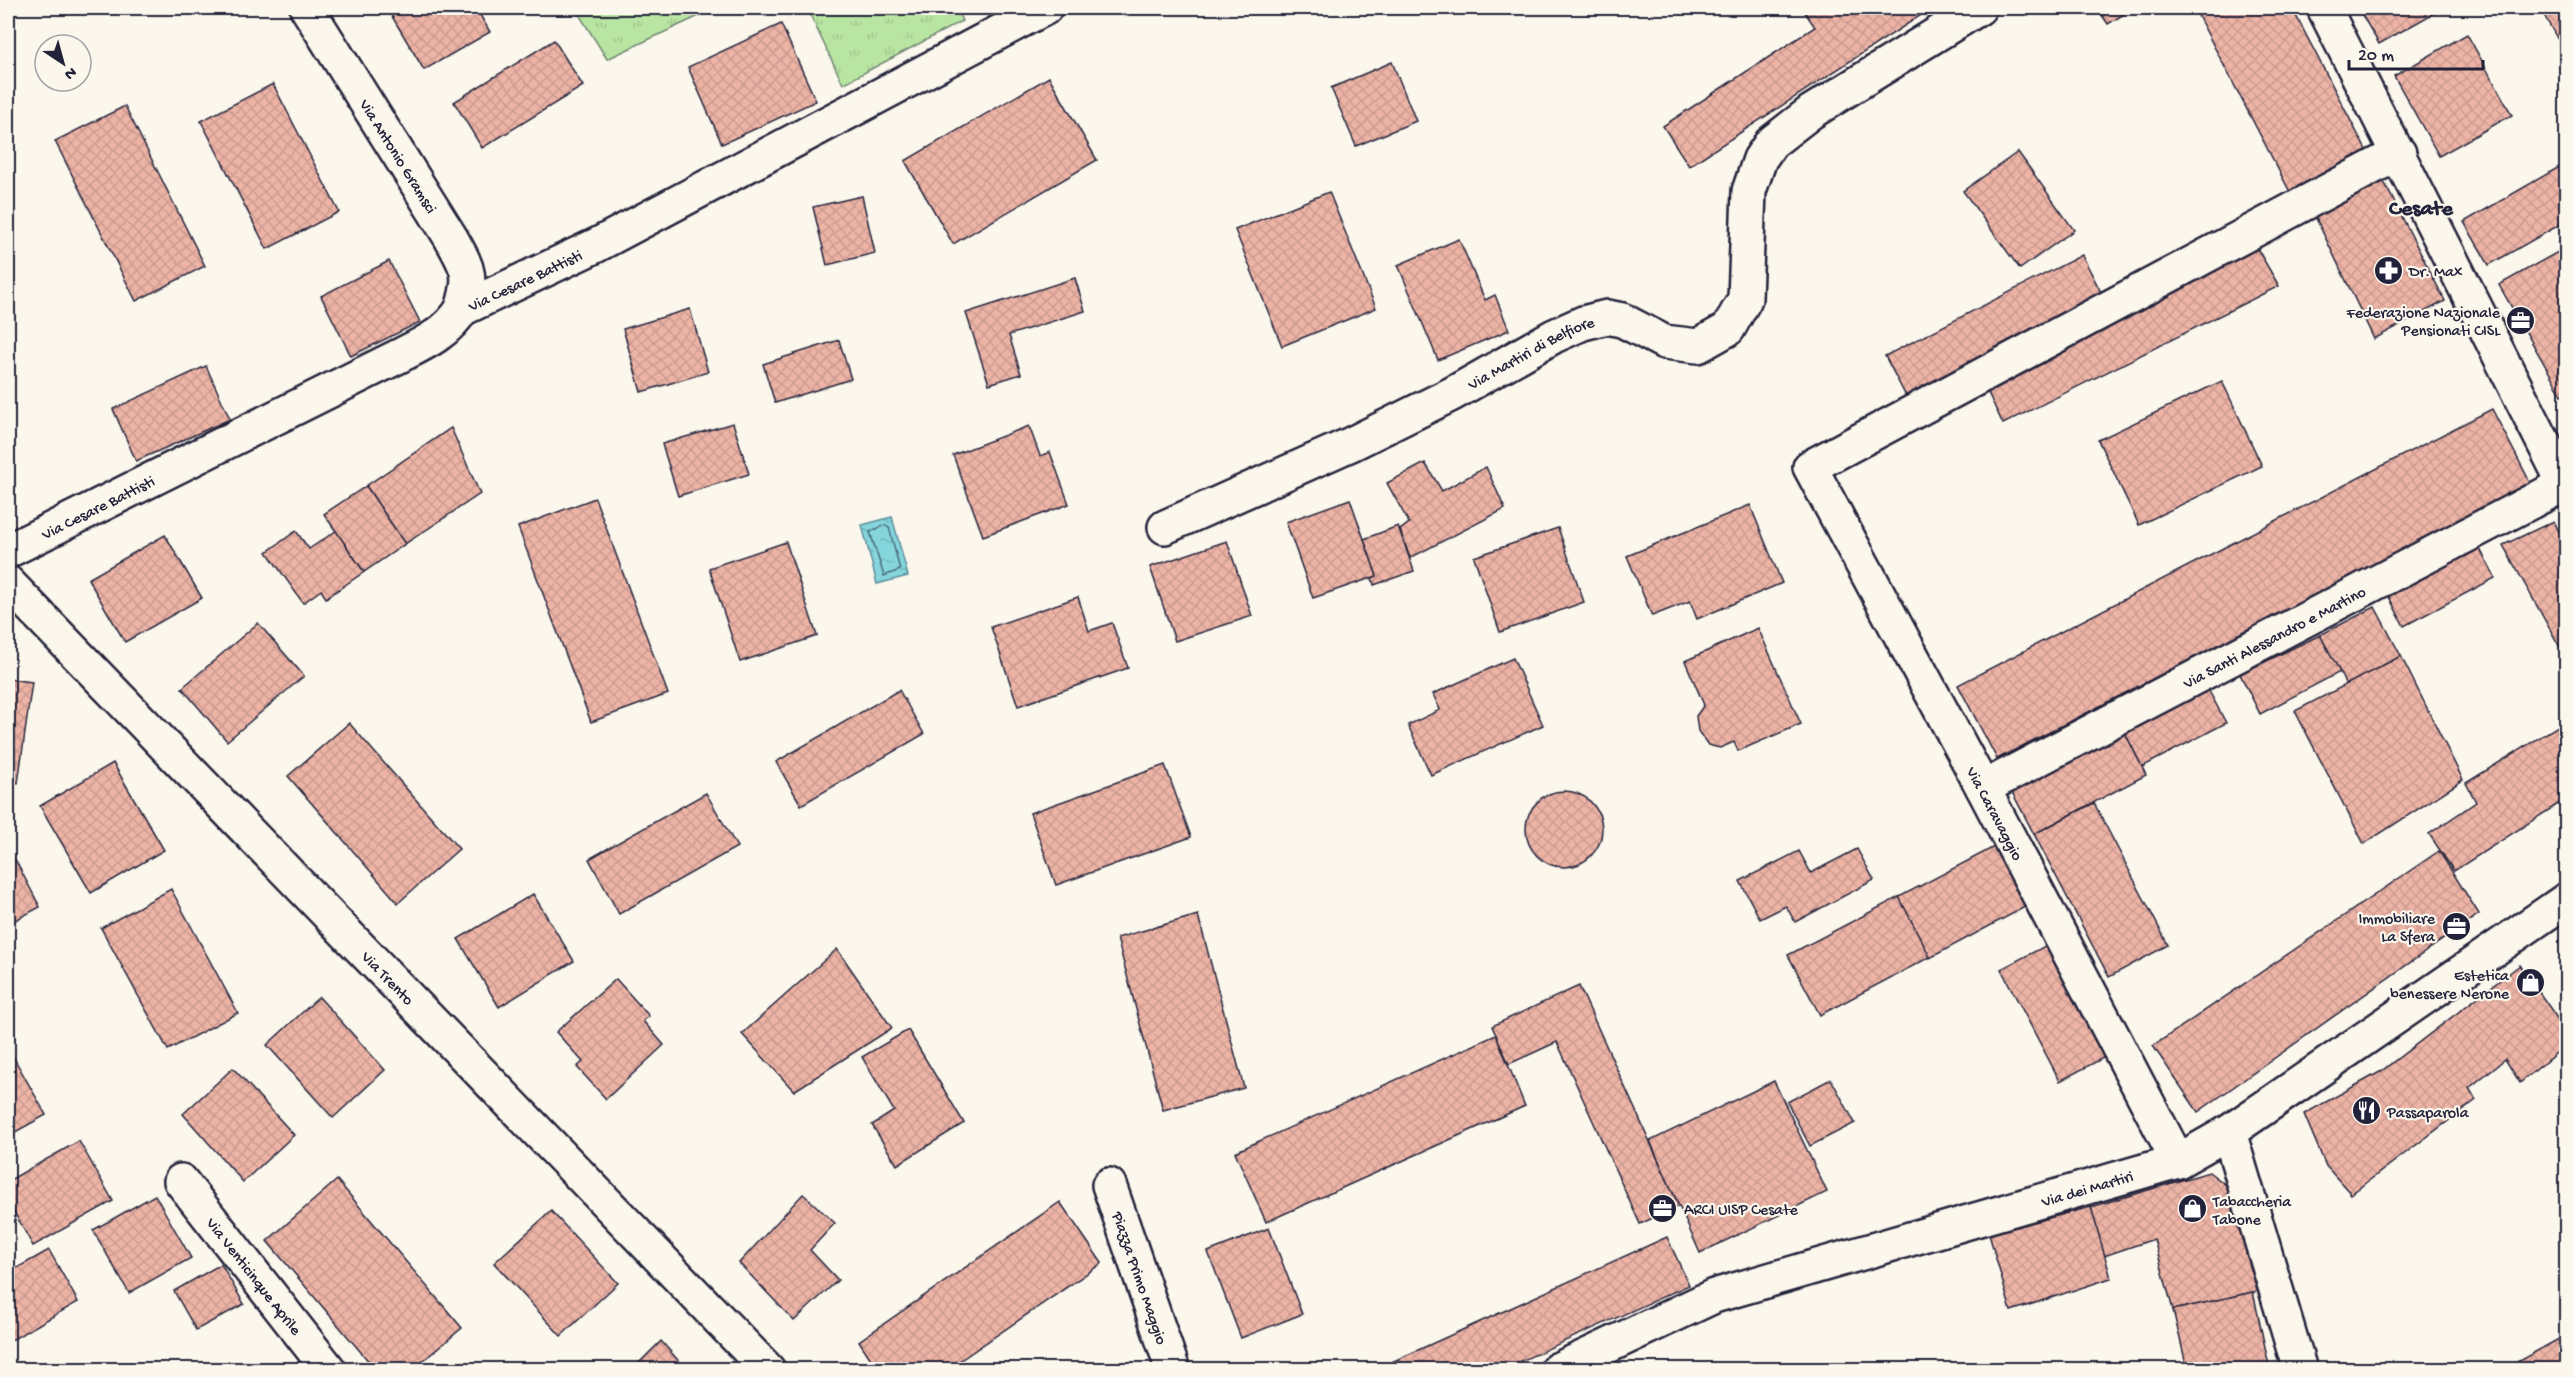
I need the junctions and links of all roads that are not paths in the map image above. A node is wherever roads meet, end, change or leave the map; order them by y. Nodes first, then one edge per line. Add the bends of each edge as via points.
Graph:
1 (307, 8) edge
2 (1045, 8) edge
3 (1979, 8) edge
4 (2324, 8) edge
5 (2399, 153) junction
6 (462, 309) junction
7 (2566, 485) edge
8 (1165, 527) dead end
9 (8, 551) edge
10 (8, 583) edge
11 (1983, 788) junction
12 (2566, 900) edge
13 (2229, 1132) junction
14 (2178, 1161) junction
15 (181, 1181) dead end
16 (1108, 1185) dead end
17 (329, 1370) edge
18 (768, 1370) edge
19 (1173, 1370) edge
20 (1557, 1370) edge
21 (2300, 1370) edge

1 - 6 street, Via Antonio Gramsci via 466,266 469,287
2 - 6 street, Via Cesare Battisti via 597,245
3 - 8 street, Via Martiri di Belfiore via 1811,112 1771,143 1760,159 1749,191 1746,299 1728,329 1698,346 1664,342 1622,320 1607,317 1583,323 1371,434
4 - 5 street
5 - 7 street
5 - 11 street, Via Caravaggio via 1809,467
6 - 9 street, Via Cesare Battisti via 454,321 429,340
7 - 11 street, Via Santi Alessandro e Martino
10 - 18 street, Via Trento
11 - 14 street, Via Caravaggio
12 - 13 street, Via dei Martiri
13 - 14 street, Via dei Martiri
13 - 21 street
14 - 20 street, Via dei Martiri via 1714,1296
15 - 17 street, Via Venticinque Aprile
16 - 19 street, Piazza Primo Maggio

